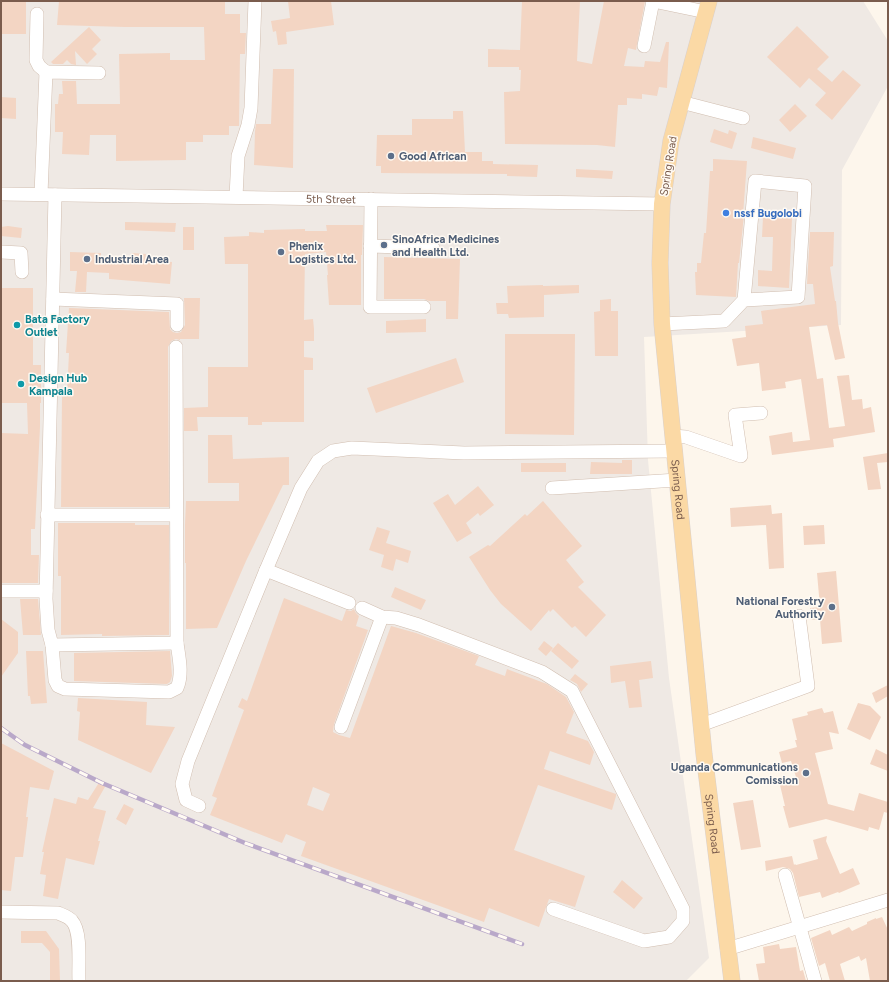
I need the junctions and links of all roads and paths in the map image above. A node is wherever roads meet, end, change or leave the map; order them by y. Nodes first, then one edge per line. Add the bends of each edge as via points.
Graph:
1 (255, 1) edge
2 (653, 1) edge
3 (708, 7) edge
4 (37, 14) dead end
5 (644, 46) dead end
6 (46, 72) junction
7 (100, 73) dead end
8 (681, 102) junction
9 (743, 118) dead end
10 (1, 194) edge
11 (41, 194) junction
12 (55, 194) junction
13 (236, 197) junction
14 (370, 200) junction
15 (662, 204) junction
16 (370, 246) junction
17 (432, 248) dead end
18 (1, 252) edge
19 (22, 272) dead end
20 (53, 299) junction
21 (744, 300) junction
22 (424, 307) dead end
23 (662, 324) junction
24 (177, 325) dead end
25 (176, 347) dead end
26 (761, 413) dead end
27 (674, 444) junction
28 (677, 480) junction
29 (552, 488) dead end
30 (47, 515) junction
31 (176, 515) junction
32 (266, 570) junction
33 (1, 591) edge
34 (46, 591) junction
35 (349, 603) dead end
36 (362, 608) dead end
37 (800, 616) dead end
38 (382, 617) junction
39 (177, 643) junction
40 (52, 645) junction
41 (701, 725) junction
42 (341, 727) dead end
43 (198, 806) dead end
44 (785, 875) dead end
45 (888, 900) edge
46 (553, 909) dead end
47 (1, 912) edge
48 (799, 927) junction
49 (727, 949) junction
50 (79, 981) edge
51 (732, 981) edge
52 (815, 981) edge

1 - 13 street via 251,108 238,156
2 - 3 street
2 - 5 street
3 - 8 main road, Spring Road
4 - 6 street via 36,60
6 - 7 street
6 - 11 street
8 - 9 street
8 - 15 main road, Spring Road via 671,141
10 - 11 street, 5th Street
11 - 12 street, 5th Street
12 - 13 street, 5th Street
12 - 20 street
13 - 14 street, 5th Street
14 - 15 street, 5th Street
14 - 16 street
15 - 23 main road, Spring Road
16 - 17 street
16 - 22 street via 370,307
18 - 19 street via 21,253
20 - 24 street via 177,304
20 - 30 street
21 - 21 street via 798,297 805,186 755,181
21 - 23 street via 724,321
23 - 27 main road, Spring Road
25 - 31 street
26 - 27 street via 735,415 741,456 686,437
27 - 28 main road, Spring Road
27 - 32 street via 464,453 352,448 333,451 318,461 301,488
28 - 29 street
28 - 41 main road, Spring Road
30 - 31 street
30 - 34 street
31 - 39 street
32 - 35 street
32 - 43 street via 188,761 182,784 186,800
33 - 34 street
34 - 40 street via 48,630
36 - 38 street
37 - 41 street via 808,686
38 - 42 street
38 - 46 street via 419,625 542,672 572,691 684,909 684,921 669,937 644,941
39 - 40 street
39 - 40 street via 180,682 177,688 169,692 58,686 55,680
41 - 49 main road, Spring Road
44 - 48 street
45 - 48 street
47 - 50 street via 58,913 73,922 78,937
48 - 49 street
48 - 52 street
49 - 51 main road, Spring Road

